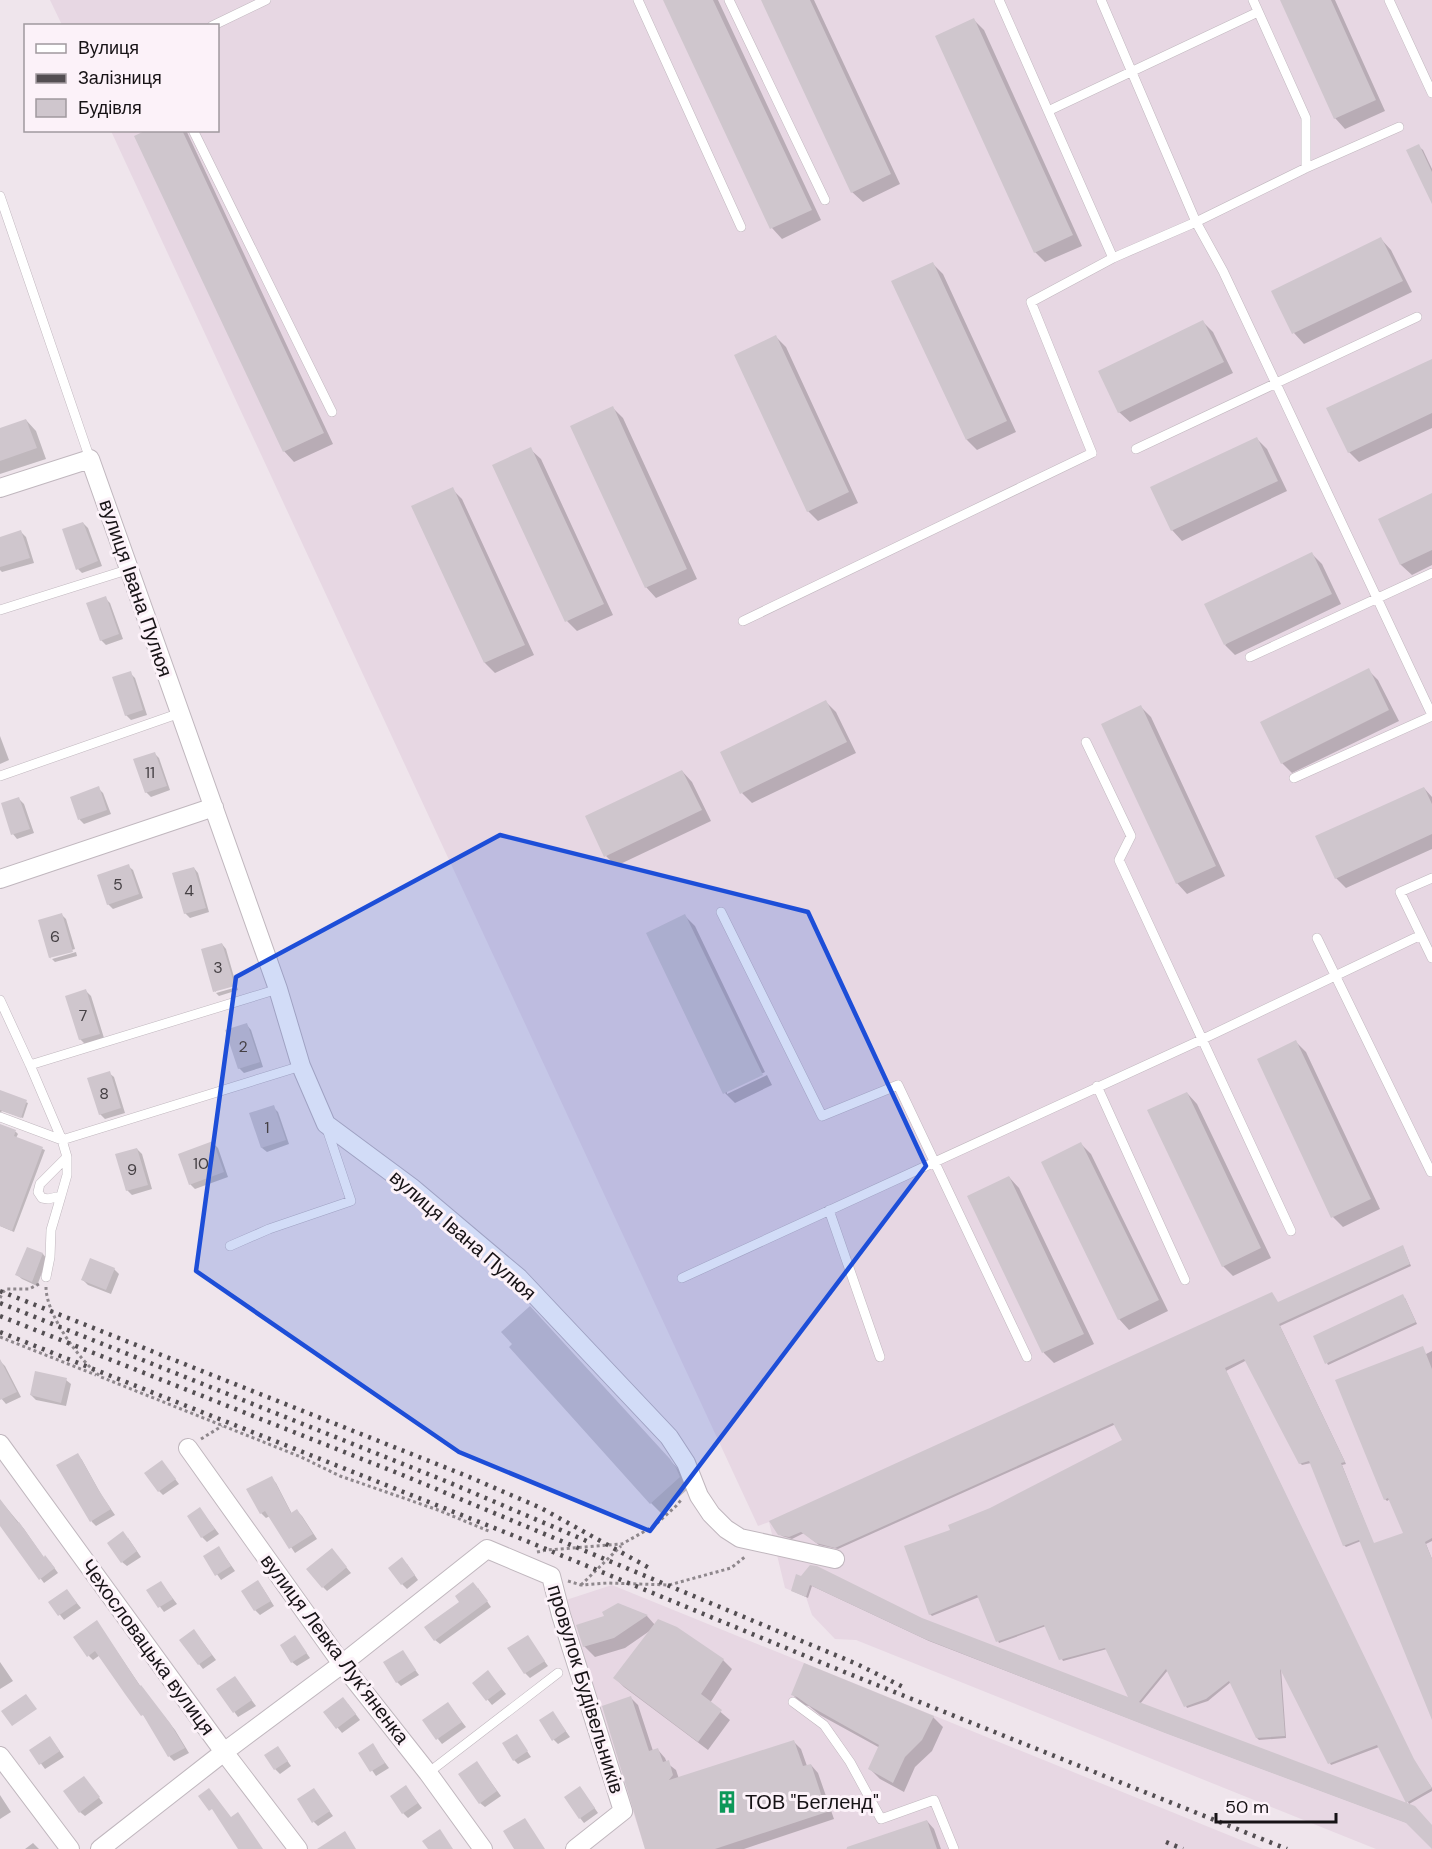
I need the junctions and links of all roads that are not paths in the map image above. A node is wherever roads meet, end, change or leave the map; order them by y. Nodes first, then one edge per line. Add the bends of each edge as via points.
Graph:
1 (266, 0) edge
2 (638, 0) edge
3 (729, 0) edge
4 (999, 0) edge
5 (1101, 0) edge
6 (1253, 0) edge
7 (1389, 0) edge
8 (1258, 12) junction
9 (216, 24) edge
10 (1133, 71) junction
11 (1432, 93) edge
12 (1048, 111) junction
13 (1400, 127) dead end
14 (194, 132) edge
15 (1306, 168) junction
16 (0, 196) edge
17 (825, 200) dead end
18 (1196, 222) junction
19 (741, 227) dead end
20 (1113, 258) junction
21 (1417, 317) dead end
22 (1276, 383) junction
23 (332, 412) dead end
24 (1136, 449) dead end
25 (90, 459) junction
26 (0, 488) edge
27 (130, 569) junction
28 (1432, 573) edge
29 (1377, 598) junction
30 (0, 610) edge
31 (742, 621) dead end
32 (1251, 657) dead end
33 (180, 713) junction
34 (1432, 716) edge
35 (1086, 742) dead end
36 (0, 776) edge
37 (1294, 778) dead end
38 (214, 807) junction
39 (1432, 878) edge
40 (0, 879) edge
41 (721, 912) dead end
42 (1421, 936) junction
43 (1317, 938) dead end
44 (1432, 958) edge
45 (1336, 976) junction
46 (279, 988) junction
47 (0, 1002) edge
48 (1203, 1039) junction
49 (30, 1065) junction
50 (301, 1066) junction
51 (1097, 1086) junction
52 (0, 1117) edge
53 (326, 1124) junction
54 (62, 1140) junction
55 (67, 1157) junction
56 (935, 1161) junction
57 (1431, 1172) edge
58 (61, 1196) junction
59 (829, 1210) junction
60 (1291, 1231) dead end
61 (230, 1246) dead end
62 (46, 1277) road end
63 (682, 1278) dead end
64 (1185, 1280) dead end
65 (880, 1357) dead end
66 (1027, 1357) dead end
67 (0, 1444) edge
68 (188, 1448) road end
69 (835, 1559) dead end
70 (342, 1664) junction
71 (558, 1673) dead end
72 (793, 1702) dead end
73 (224, 1752) junction
74 (0, 1756) edge
75 (428, 1773) junction
76 (70, 1849) edge
77 (100, 1849) edge
78 (298, 1849) edge
79 (483, 1849) edge
80 (575, 1849) edge
81 (954, 1849) edge

1 - 9 lane
2 - 19 lane
3 - 17 lane
4 - 12 lane
5 - 10 lane
6 - 8 lane
7 - 11 lane
8 - 10 lane
8 - 15 lane via 1306,118
10 - 12 lane
10 - 18 lane
12 - 20 lane
13 - 15 lane
14 - 23 lane
15 - 18 lane
16 - 25 lane
18 - 20 lane
18 - 22 lane
20 - 31 lane via 1031,302 1092,453
21 - 22 lane
22 - 24 lane
22 - 29 lane
25 - 26 street
25 - 27 street, вулиця Івана Пулюя
27 - 30 lane
27 - 33 street, вулиця Івана Пулюя
28 - 29 lane
29 - 32 lane
29 - 34 lane
33 - 36 lane
33 - 38 street, вулиця Івана Пулюя
34 - 37 lane
35 - 48 lane via 1131,836 1119,860
38 - 40 street
38 - 46 street, вулиця Івана Пулюя
39 - 42 lane via 1400,892
41 - 56 lane via 822,1116 898,1085
42 - 44 lane
42 - 45 lane
43 - 45 lane
45 - 48 lane
45 - 57 lane
46 - 49 lane
46 - 50 street, вулиця Івана Пулюя
47 - 49 lane
48 - 51 lane
48 - 60 lane
49 - 54 lane
50 - 53 street, вулиця Івана Пулюя
50 - 54 lane
51 - 56 lane
51 - 64 lane
52 - 54 lane
53 - 61 lane via 351,1201
53 - 69 street, вулиця Івана Пулюя via 411,1187 519,1278 669,1437 686,1463 699,1496 726,1529 740,1538
54 - 55 lane
55 - 58 lane
55 - 58 lane via 40,1184 38,1192 42,1198
56 - 59 lane
56 - 66 lane
58 - 62 lane via 51,1230
59 - 63 lane
59 - 65 lane
67 - 73 street, Чехословацька вулиця
68 - 70 street, вулиця Левка Лукʼяненка
70 - 73 street
70 - 75 street, вулиця Левка Лукʼяненка
70 - 80 street, провулок Будівельників via 493,1542 512,1559 551,1576 623,1811
71 - 75 lane
72 - 81 lane via 825,1725 881,1819 934,1800
73 - 77 street
73 - 78 street, Чехословацька вулиця
74 - 76 street
75 - 79 street, вулиця Левка Лукʼяненка

